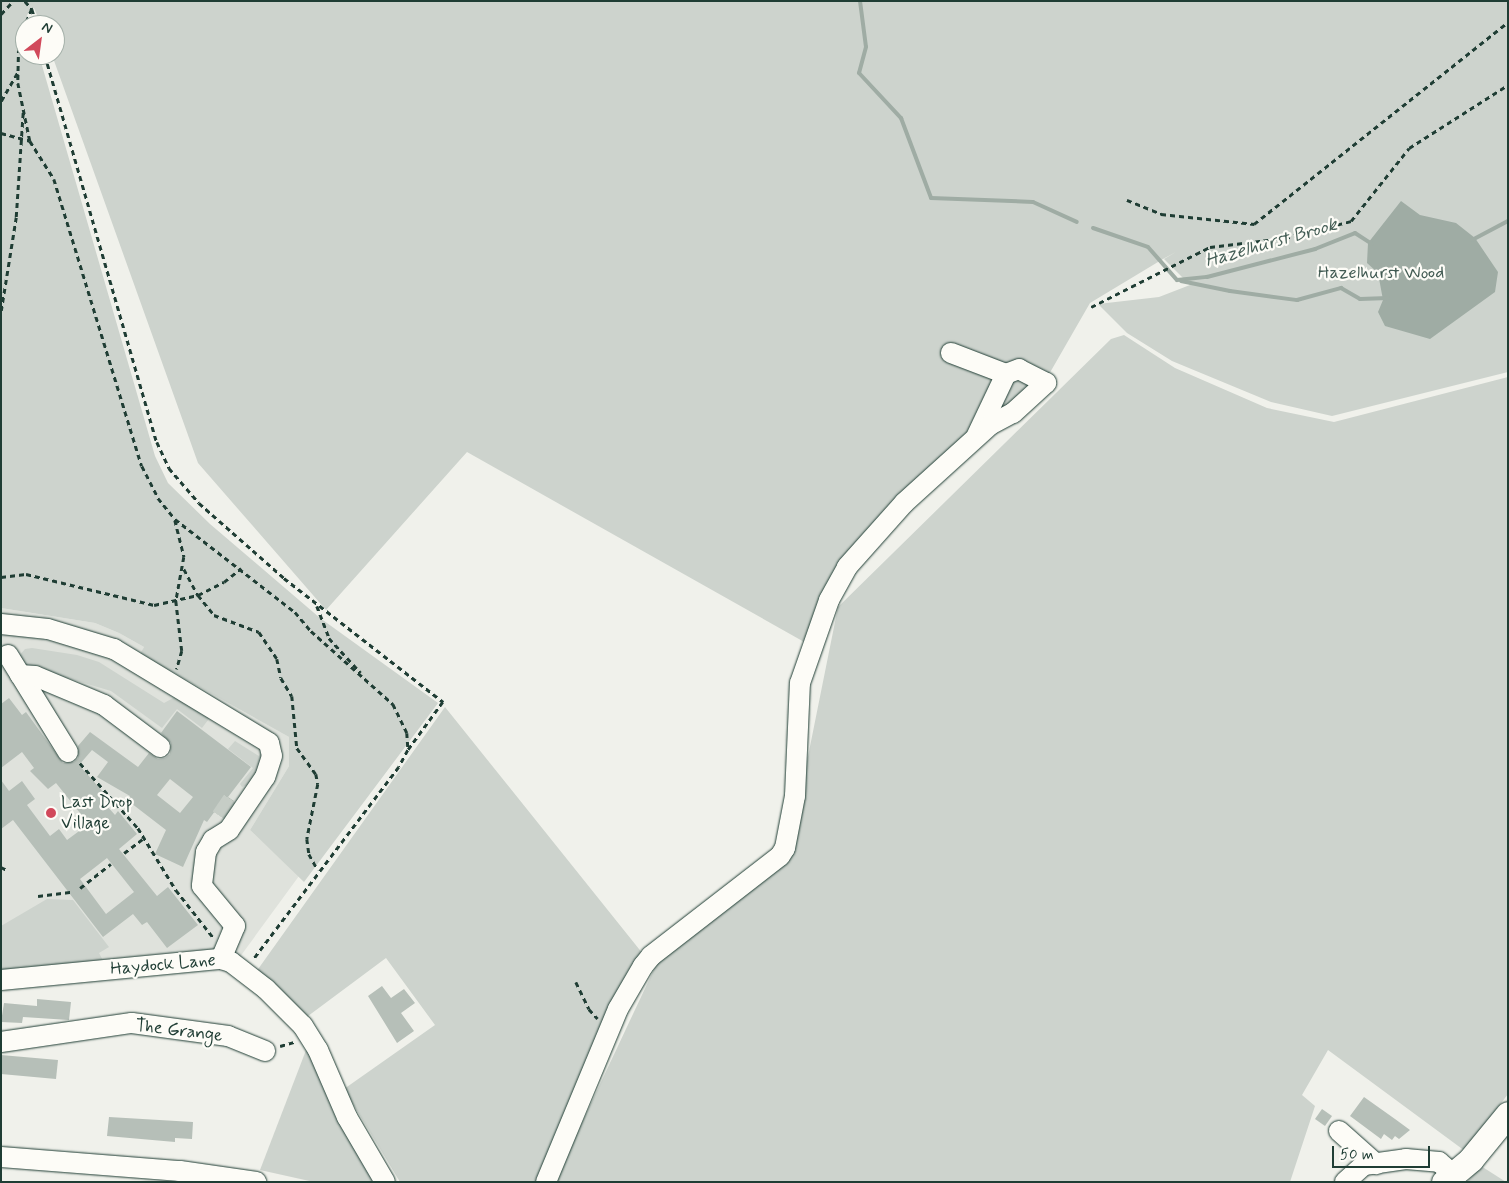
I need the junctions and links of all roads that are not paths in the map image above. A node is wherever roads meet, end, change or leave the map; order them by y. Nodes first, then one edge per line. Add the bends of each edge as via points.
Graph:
1 (951, 353) dead end
2 (1006, 374) junction
3 (975, 439) junction
4 (8, 624) edge
5 (4, 655) edge
6 (20, 675) junction
7 (160, 747) dead end
8 (68, 752) road end
9 (257, 788) junction
10 (233, 800) tunnel mouth
11 (221, 817) tunnel mouth
12 (214, 840) junction
13 (223, 954) junction
14 (1, 980) edge
15 (1, 1042) edge
16 (265, 1052) road end
17 (1508, 1114) edge
18 (1340, 1131) dead end
19 (1, 1157) edge
20 (1376, 1164) junction
21 (1448, 1178) edge
22 (256, 1182) edge
23 (385, 1182) edge
24 (546, 1182) edge
25 (1344, 1182) edge

1 - 2 street
2 - 3 street
2 - 3 street via 1019,369 1046,383 1013,413 990,425
3 - 24 street via 869,539 847,567 829,600 800,683 795,796 788,840 780,856 651,956 618,1009
4 - 5 street
4 - 9 street via 48,629 114,649 269,743 270,768
5 - 6 street
6 - 7 street via 34,676 104,705
6 - 8 street
9 - 10 street via 247,789
9 - 12 street via 229,830
11 - 12 street
12 - 13 street via 206,852 202,886 235,924
13 - 14 street, Haydock Lane
13 - 23 street, Haydock Lane via 288,1009 310,1037 347,1117
15 - 16 street, The Grange via 132,1023 228,1036
17 - 21 main road via 1471,1159
18 - 20 street
19 - 22 street via 180,1172
20 - 21 street via 1406,1159 1439,1162
20 - 25 street via 1364,1165

